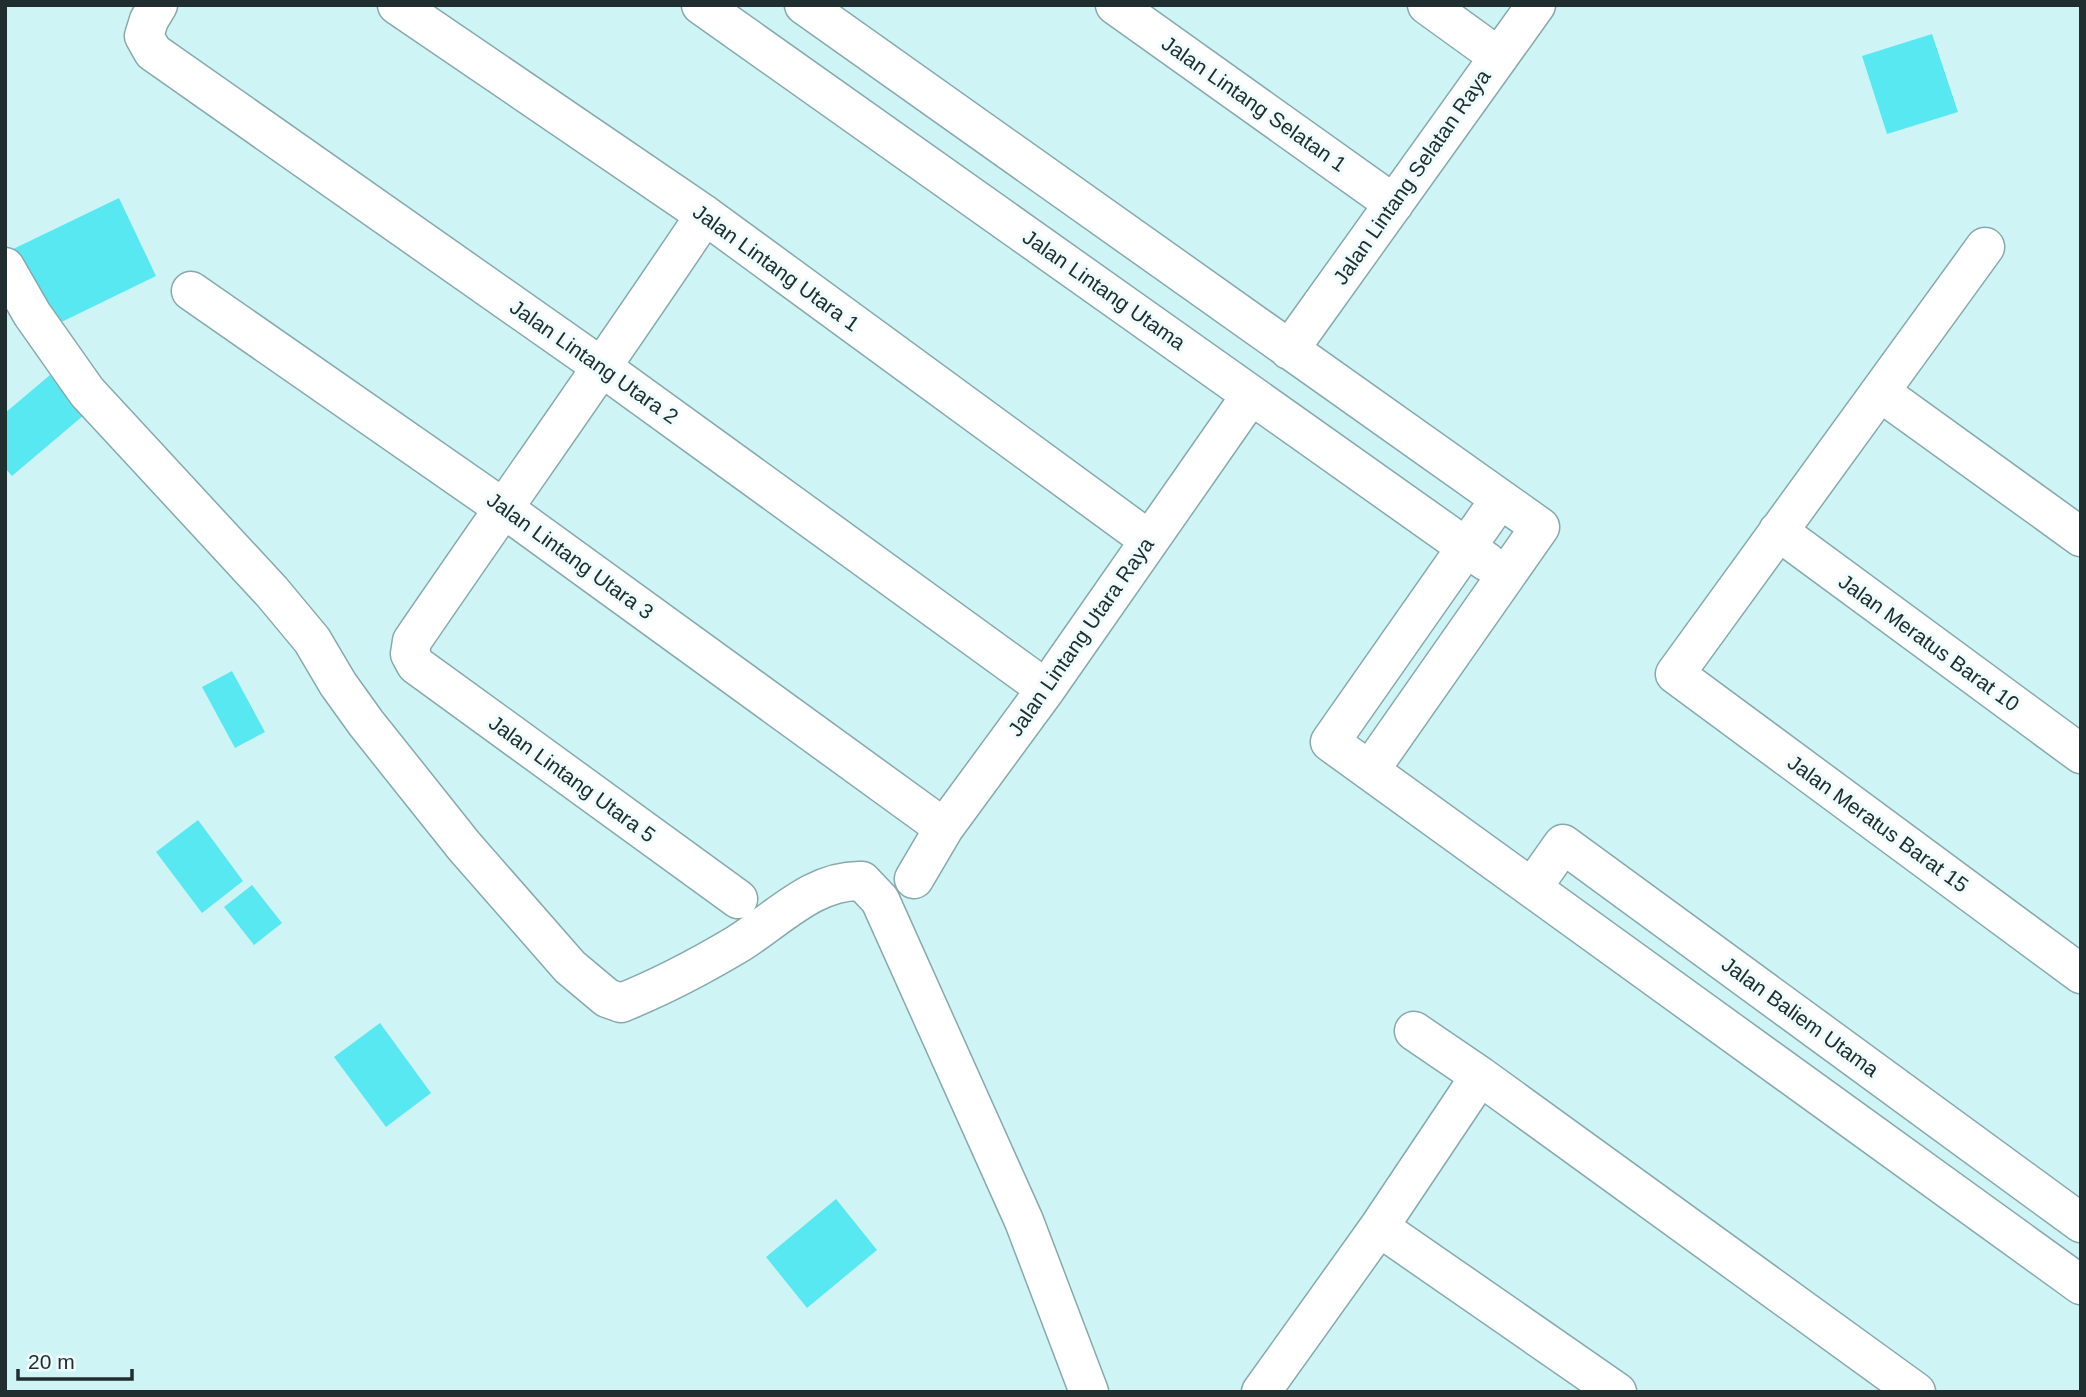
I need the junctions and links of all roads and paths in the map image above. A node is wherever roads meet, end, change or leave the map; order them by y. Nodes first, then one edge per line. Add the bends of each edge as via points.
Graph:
1 (397, 5) edge
2 (701, 5) edge
3 (1115, 5) edge
4 (1427, 5) edge
5 (1536, 5) edge
6 (813, 12) edge
7 (151, 21) edge
8 (1499, 57) junction
9 (790, 68) junction
10 (1394, 204) junction
11 (705, 215) junction
12 (1984, 247) dead end
13 (7, 275) edge
14 (191, 291) dead end
15 (1289, 350) junction
16 (603, 368) junction
17 (1880, 392) junction
18 (1251, 395) junction
19 (1500, 499) junction
20 (503, 508) junction
21 (1778, 531) junction
22 (2081, 537) edge
23 (1149, 540) junction
24 (1466, 548) junction
25 (1506, 576) junction
26 (1046, 688) junction
27 (2081, 754) edge
28 (1370, 770) junction
29 (944, 828) junction
30 (914, 879) dead end
31 (1532, 888) junction
32 (738, 900) dead end
33 (2081, 974) edge
34 (1414, 1031) dead end
35 (1480, 1076) junction
36 (2081, 1223) edge
37 (1379, 1227) junction
38 (2081, 1285) edge
39 (1277, 1386) edge
40 (1088, 1392) edge
41 (1618, 1392) edge
42 (1916, 1392) edge

1 - 11 street, Jalan Lintang Utara 1
2 - 9 street, Jalan Lintang Utama
3 - 10 street, Jalan Lintang Selatan 1
4 - 8 street
5 - 8 street, Jalan Lintang Selatan Raya
6 - 9 street
6 - 15 street
7 - 16 street, Jalan Lintang Utara 2 via 153,52
8 - 10 street, Jalan Lintang Selatan Raya
9 - 18 street, Jalan Lintang Utama
10 - 15 street, Jalan Lintang Selatan Raya
11 - 16 street
11 - 23 street, Jalan Lintang Utara 1
12 - 17 street
13 - 40 street via 87,391 312,640 366,723 464,846 570,967 607,998 621,1003 675,979 823,887 862,881 880,900 1014,1196
14 - 20 street, Jalan Lintang Utara 3
15 - 19 street
16 - 20 street
16 - 26 street, Jalan Lintang Utara 2
17 - 21 street
17 - 22 street
18 - 23 street, Jalan Lintang Utara Raya
18 - 24 street, Jalan Lintang Utama
19 - 24 street
19 - 25 street via 1540,527
20 - 29 street, Jalan Lintang Utara 3
20 - 32 street, Jalan Lintang Utara 5 via 412,641 410,654 416,665
21 - 27 street, Jalan Meratus Barat 10
21 - 33 street, Jalan Meratus Barat 15 via 1675,674
23 - 26 street, Jalan Lintang Utara Raya
24 - 25 street, Jalan Lintang Utama
24 - 28 street via 1330,742
25 - 28 street
26 - 29 street, Jalan Lintang Utara Raya
28 - 31 street
29 - 30 street, Jalan Lintang Utara Raya
31 - 36 street, Jalan Baliem Utama via 1563,844
31 - 38 street
34 - 35 street
35 - 37 street
35 - 42 street
37 - 39 street
37 - 41 street

